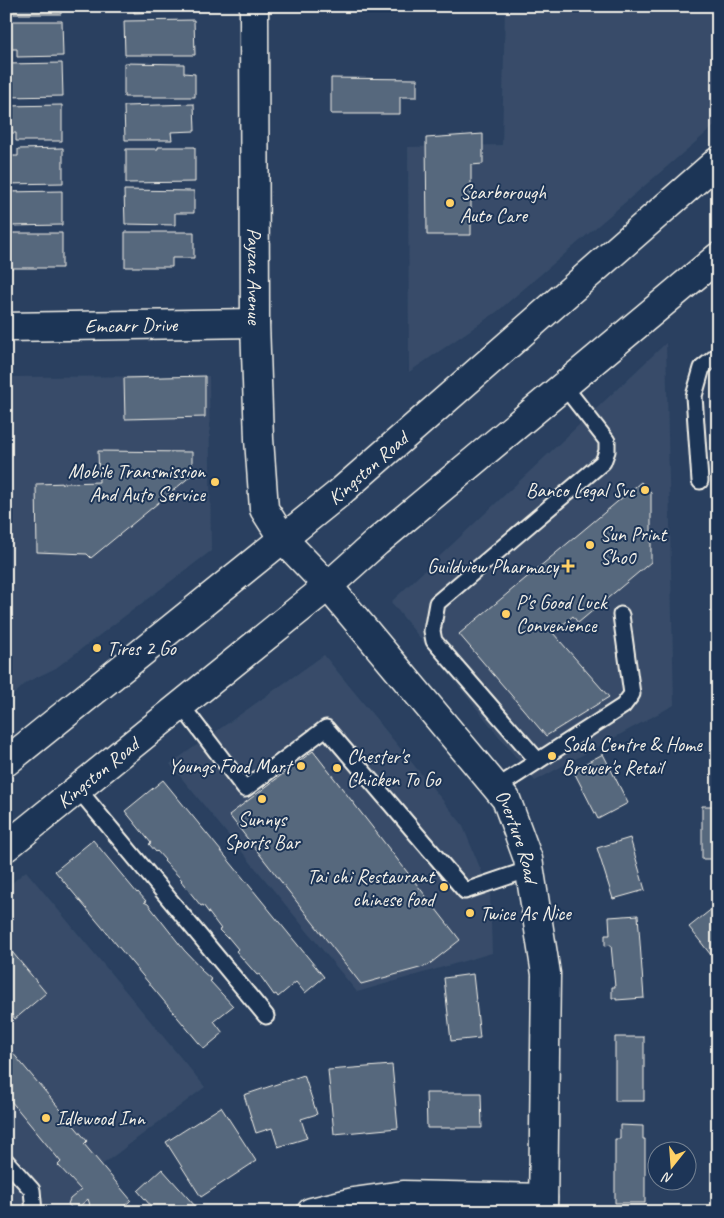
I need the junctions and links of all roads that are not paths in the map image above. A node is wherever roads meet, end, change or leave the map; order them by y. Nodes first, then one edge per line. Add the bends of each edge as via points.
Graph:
1 (254, 6) edge
2 (718, 161) edge
3 (718, 257) edge
4 (255, 323) junction
5 (6, 327) edge
6 (718, 355) edge
7 (564, 386) junction
8 (700, 480) dead end
9 (284, 539) junction
10 (328, 586) junction
11 (621, 615) dead end
12 (181, 705) junction
13 (538, 761) junction
14 (6, 762) edge
15 (496, 788) junction
16 (78, 789) junction
17 (6, 848) edge
18 (530, 869) junction
19 (266, 1016) dead end
20 (6, 1161) edge
21 (543, 1205) edge
22 (34, 1212) edge
23 (311, 1212) edge

1 - 4 main road, Payzac Avenue
2 - 9 main road, Kingston Road
3 - 7 main road, Kingston Road
4 - 5 main road, Emcarr Drive
4 - 9 main road, Payzac Avenue via 264,509
6 - 8 lane via 702,368 694,396
7 - 10 main road, Kingston Road
7 - 13 lane via 607,441 603,462 437,603 432,631 434,641
9 - 10 main road, Overture Road
9 - 14 main road, Kingston Road
10 - 12 main road, Kingston Road
10 - 15 main road, Overture Road
11 - 13 lane via 632,694 623,706
12 - 16 main road, Kingston Road
12 - 18 lane via 245,789 326,728 465,891
13 - 15 lane
15 - 18 main road, Overture Road via 506,799
16 - 17 main road, Kingston Road
16 - 19 lane
18 - 21 main road, Overture Road via 546,974
20 - 22 lane via 32,1190
21 - 23 main road via 402,1194

